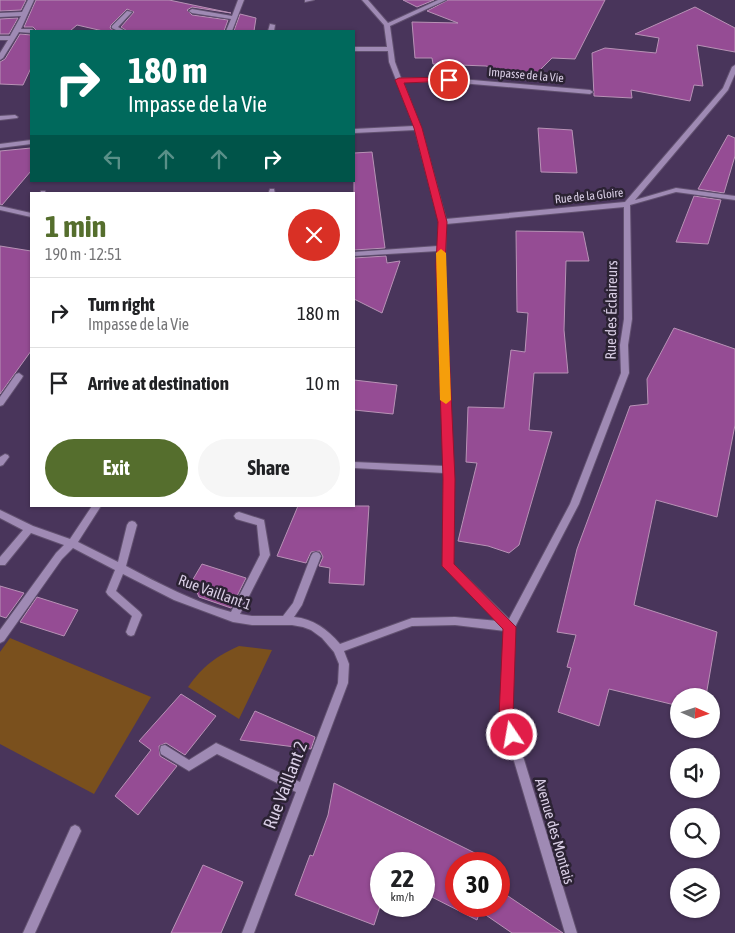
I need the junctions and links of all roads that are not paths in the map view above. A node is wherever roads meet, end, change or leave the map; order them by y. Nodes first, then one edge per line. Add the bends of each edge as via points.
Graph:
1 (31, 0) edge
2 (241, 0) edge
3 (365, 0) edge
4 (443, 0) edge
5 (192, 11) dead end
6 (129, 12) dead end
7 (25, 14) junction
8 (0, 15) edge
9 (234, 18) junction
10 (387, 25) junction
11 (18, 30) junction
12 (120, 30) edge
13 (229, 30) edge
14 (30, 31) edge
15 (0, 38) edge
16 (13, 38) junction
17 (355, 49) edge
18 (390, 49) junction
19 (0, 58) edge
20 (735, 67) edge
21 (399, 80) junction
22 (731, 90) edge
23 (590, 92) dead end
24 (15, 116) dead end
25 (0, 118) edge
26 (418, 128) junction
27 (355, 131) edge
28 (30, 142) edge
29 (0, 146) edge
30 (735, 198) edge
31 (627, 204) junction
32 (30, 206) edge
33 (0, 208) edge
34 (23, 214) junction
35 (30, 215) edge
36 (443, 222) junction
37 (441, 248) junction
38 (355, 254) edge
39 (18, 376) dead end
40 (0, 403) edge
41 (355, 465) edge
42 (448, 470) junction
43 (96, 507) edge
44 (0, 514) edge
45 (239, 516) dead end
46 (132, 525) dead end
47 (29, 529) junction
48 (72, 543) junction
49 (316, 556) dead end
50 (0, 561) edge
51 (121, 567) junction
52 (233, 618) junction
53 (287, 619) junction
54 (510, 627) junction
55 (131, 632) dead end
56 (0, 638) edge
57 (338, 649) junction
58 (165, 750) dead end
59 (302, 789) junction
60 (75, 831) dead end
61 (29, 933) edge
62 (248, 933) edge
63 (571, 933) edge

1 - 7 street
2 - 9 street
3 - 10 street
4 - 10 street
5 - 9 street
6 - 12 street via 114,27
7 - 8 street
7 - 11 street
9 - 13 street
10 - 18 street
11 - 14 street
11 - 16 street
15 - 16 street
16 - 19 street
17 - 18 street
18 - 21 street
20 - 22 street
21 - 23 street, Impasse de la Vie via 449,80
21 - 26 street
22 - 31 street
24 - 25 street
26 - 27 street
26 - 36 street
28 - 29 street
30 - 31 street, Rue de la Gloire via 676,190
31 - 36 street, Rue de la Gloire
31 - 54 street, Rue des Éclaireurs via 625,373 574,504
32 - 34 street
33 - 34 street
34 - 35 street
36 - 37 street
37 - 38 street
37 - 42 street
39 - 40 street
41 - 42 street
42 - 54 street via 448,566
43 - 48 street
44 - 47 street, Rue Vaillant 1
45 - 52 street via 261,522 265,555
46 - 51 street
47 - 48 street, Rue Vaillant 1
47 - 50 street
48 - 51 street, Rue Vaillant 1
48 - 56 street via 59,556
49 - 53 street via 297,605
51 - 52 street, Rue Vaillant 1 via 189,602
51 - 55 street via 111,592 137,615
52 - 53 street, Rue Vaillant 1 via 270,623
53 - 57 street, Rue Vaillant 1 via 301,620 326,632
54 - 57 street via 455,621 412,622
54 - 63 street, Avenue des Montais via 506,716
57 - 59 street, Rue Vaillant 2 via 344,664 343,683
58 - 59 street via 189,766 216,748
59 - 62 street, Rue Vaillant 2
60 - 61 street

